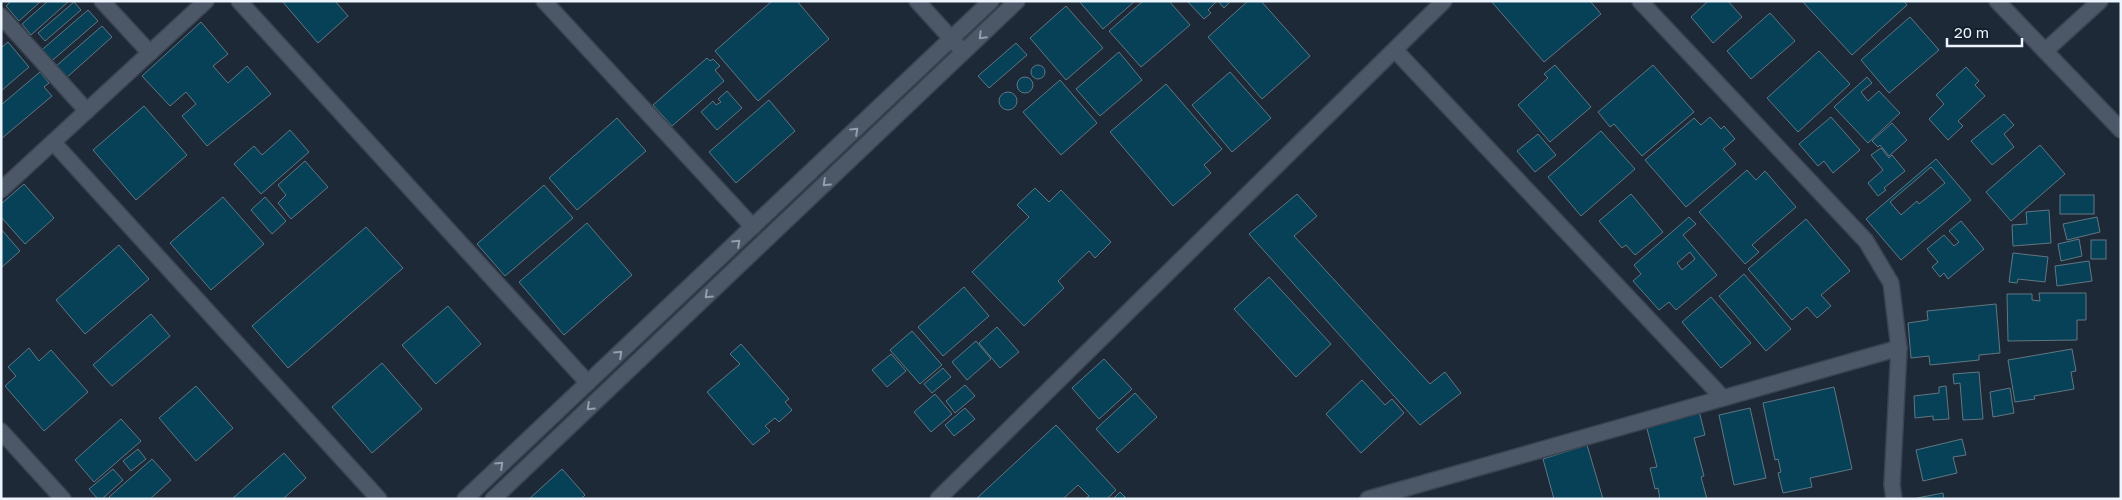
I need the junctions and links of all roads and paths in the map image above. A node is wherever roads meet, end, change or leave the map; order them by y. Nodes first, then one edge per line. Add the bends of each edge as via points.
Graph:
1 (102, 1) edge
2 (206, 1) edge
3 (239, 1) edge
4 (544, 1) edge
5 (917, 1) edge
6 (990, 1) edge
7 (1017, 1) edge
8 (1444, 1) edge
9 (1640, 1) edge
10 (1997, 1) edge
11 (2100, 1) edge
12 (1, 16) edge
13 (952, 39) junction
14 (1395, 50) junction
15 (2045, 51) junction
16 (150, 53) junction
17 (965, 53) junction
18 (87, 111) junction
19 (2121, 130) edge
20 (53, 142) junction
21 (1, 190) edge
22 (753, 227) junction
23 (1899, 348) junction
24 (588, 383) junction
25 (1724, 398) junction
26 (1, 431) edge
27 (63, 499) edge
28 (379, 499) edge
29 (465, 499) edge
30 (493, 499) edge
31 (938, 499) edge
32 (1368, 499) edge
33 (1894, 499) edge

1 - 16 street
2 - 16 street
3 - 24 street
4 - 22 street
5 - 13 street
6 - 13 street
7 -> 17 street
8 - 14 street
9 - 23 street via 1866,241 1891,283
10 - 15 street
11 - 15 street
12 - 18 street
13 - 17 street
22 -> 13 street
14 - 25 street
14 - 31 street
15 - 19 street
16 - 18 street
17 -> 30 street
18 - 20 street
20 - 21 street
20 - 28 street
24 -> 22 street
23 - 25 street
23 - 33 street
29 -> 24 street
25 - 32 street
26 - 27 street

